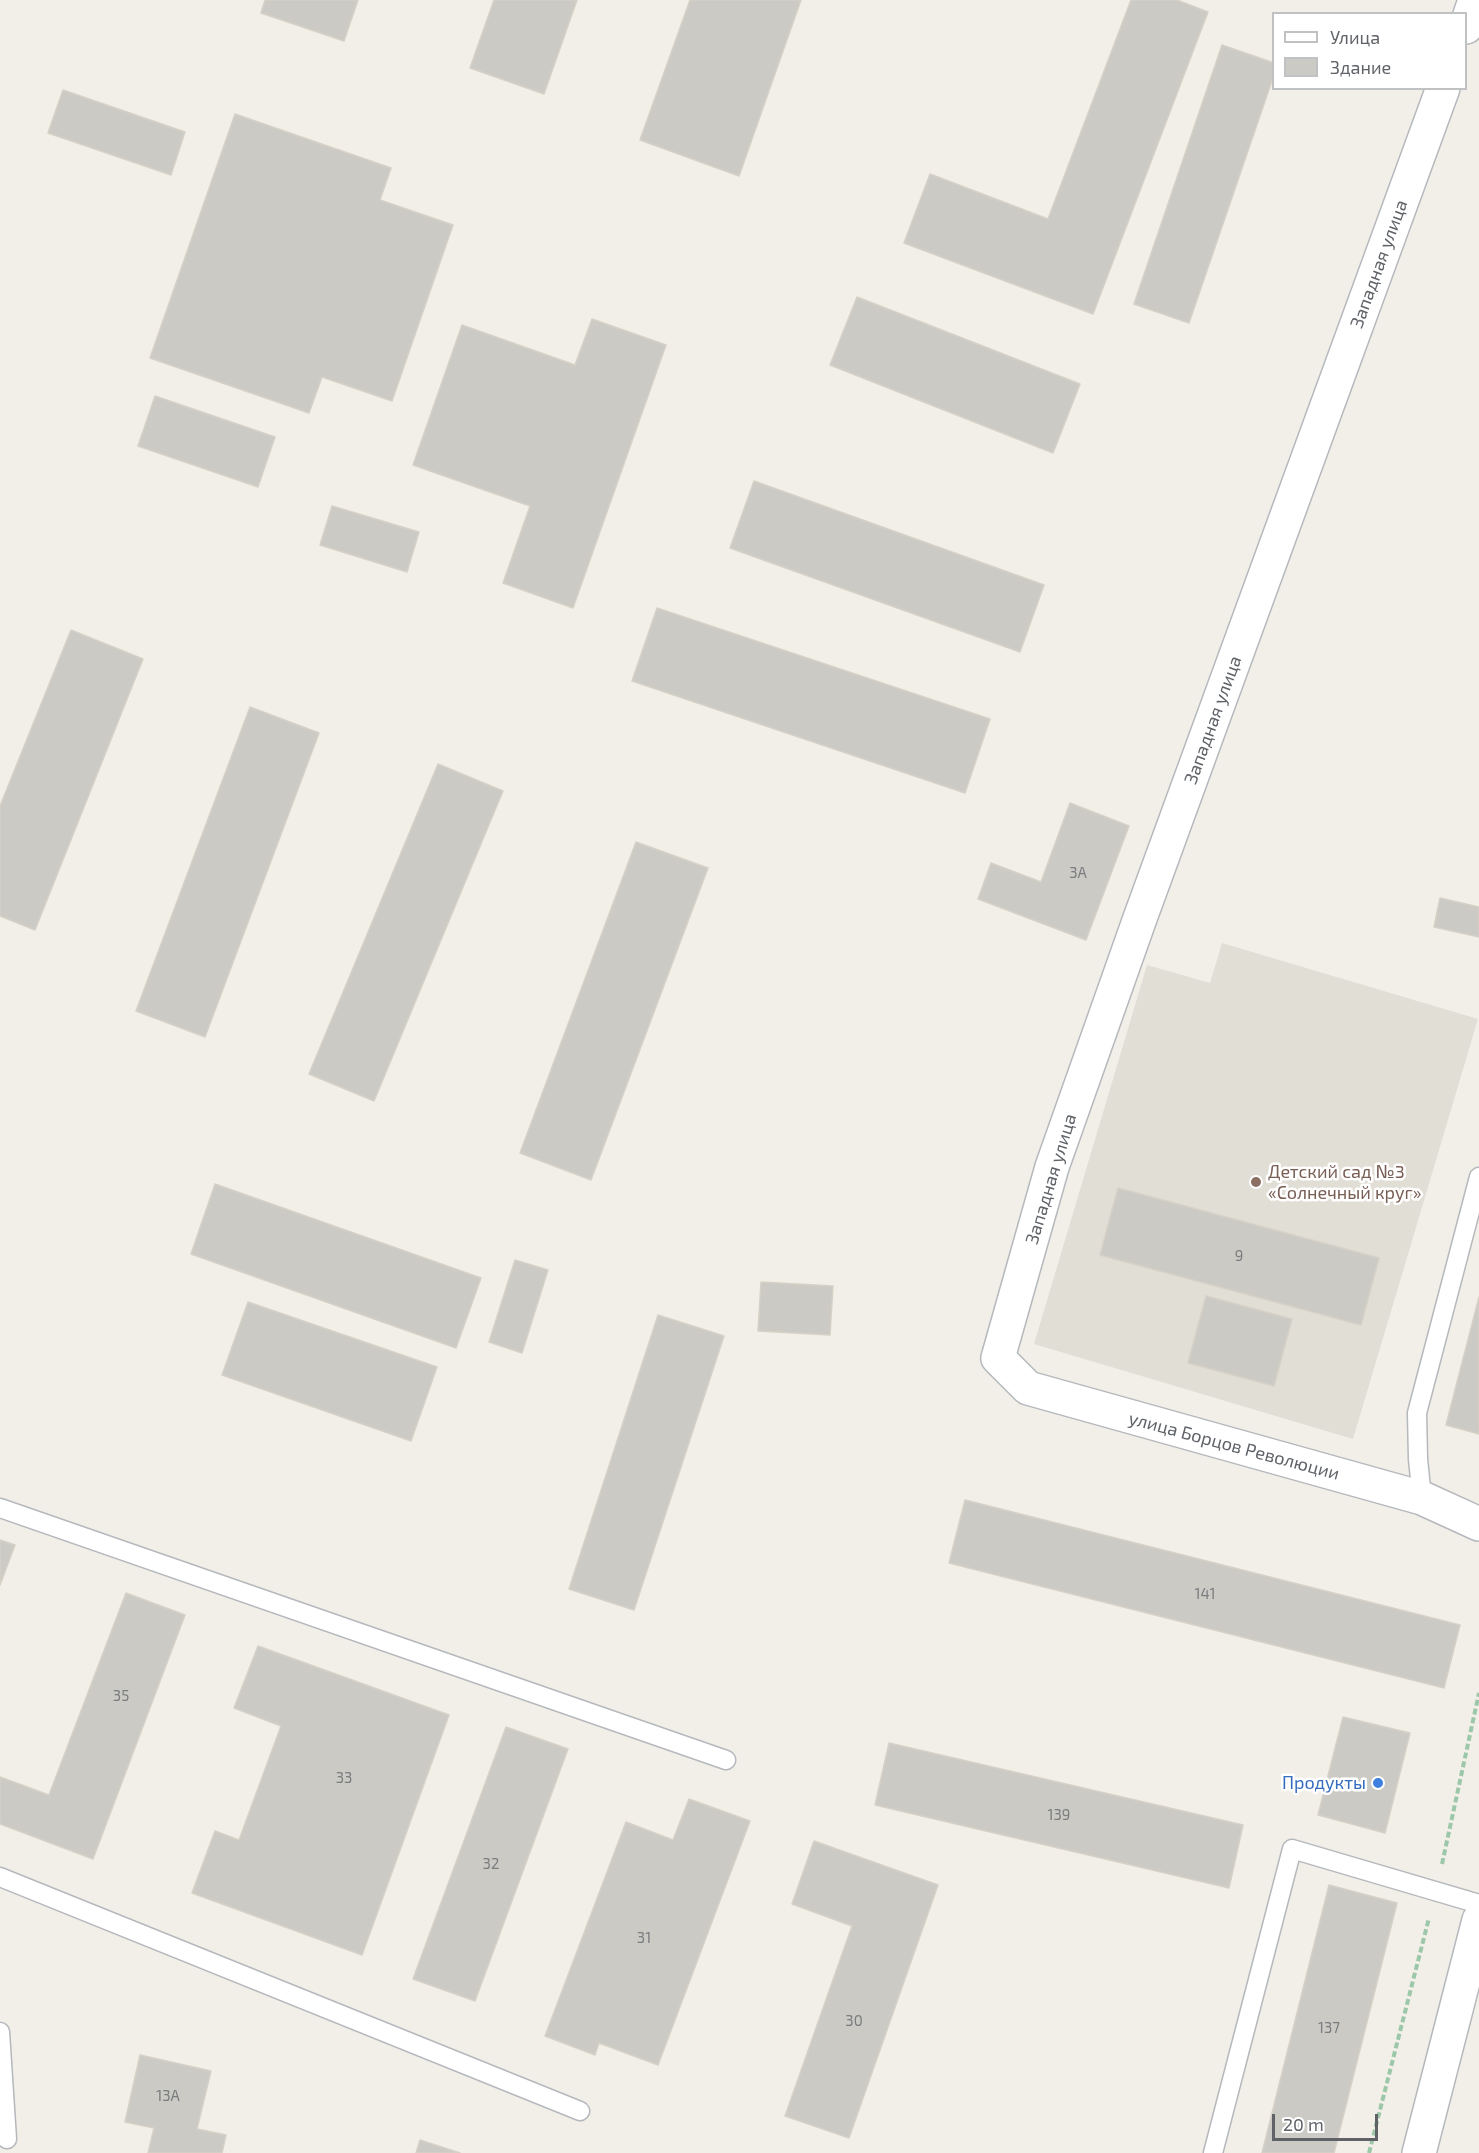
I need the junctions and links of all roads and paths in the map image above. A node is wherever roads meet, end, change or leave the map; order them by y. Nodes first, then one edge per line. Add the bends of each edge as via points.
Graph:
1 (1475, 0) edge
2 (1467, 24) edge
3 (1442, 90) edge
4 (1479, 1178) edge
5 (998, 1358) joint
6 (1422, 1498) junction
7 (0, 1508) edge
8 (1479, 1524) edge
9 (1479, 1693) edge
10 (726, 1760) dead end
11 (0, 1877) edge
12 (1436, 1891) junction
13 (1479, 1904) edge
14 (1479, 1920) edge
15 (0, 2032) edge
16 (580, 2111) dead end
17 (7, 2139) dead end
18 (1213, 2153) edge
19 (1369, 2153) edge
20 (1419, 2153) edge

1 - 2 street
3 - 5 street, Западная улица via 1052,1167
4 - 6 lane via 1417,1413
5 - 6 street, улица Борцов Революции via 1028,1388
6 - 8 street, улица Борцов Революции
7 - 10 lane
9 - 12 path
11 - 16 lane
12 - 13 lane
12 - 18 lane via 1292,1849
12 - 19 path
14 - 20 street
15 - 17 lane

